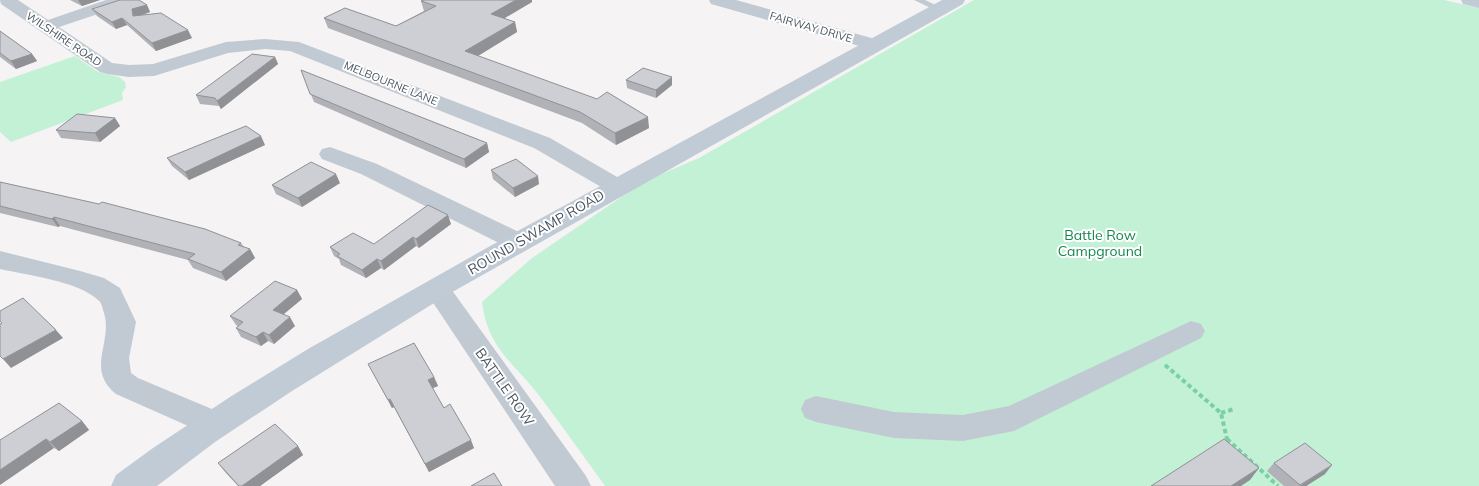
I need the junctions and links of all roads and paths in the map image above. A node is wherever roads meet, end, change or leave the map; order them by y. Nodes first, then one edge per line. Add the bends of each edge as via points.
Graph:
1 (7, 0) edge
2 (122, 0) edge
3 (717, 0) edge
4 (918, 0) edge
5 (1470, 0) edge
6 (1479, 2) edge
7 (948, 5) edge
8 (46, 26) junction
9 (876, 45) junction
10 (154, 70) junction
11 (154, 90) dead end
12 (330, 154) dead end
13 (616, 186) junction
14 (516, 242) junction
15 (0, 260) edge
16 (437, 288) junction
17 (1192, 331) dead end
18 (1149, 352) junction
19 (816, 409) dead end
20 (1234, 409) dead end
21 (1221, 413) junction
22 (215, 424) junction
23 (1226, 440) junction
24 (1218, 445) edge
25 (129, 486) edge
26 (574, 486) edge
27 (1278, 486) edge

1 - 8 street, WILSHIRE ROAD
2 - 8 street
3 - 9 street, FAIRWAY DRIVE
4 - 7 lane
5 - 6 main road
7 - 9 main road, ROUND SWAMP ROAD
8 - 10 street, WILSHIRE ROAD via 107,68
9 - 13 main road, ROUND SWAMP ROAD
10 - 11 street
10 - 13 street, MELBOURNE LANE via 226,48 265,44 292,46 542,143
12 - 14 street via 369,169
13 - 14 main road, ROUND SWAMP ROAD
14 - 16 main road, ROUND SWAMP ROAD
15 - 22 street via 72,277 111,295 122,322 114,358 118,378 127,386
16 - 22 main road, ROUND SWAMP ROAD
16 - 26 street, BATTLE ROW
17 - 18 street
18 - 19 street via 1014,418 963,428 894,425
18 - 21 path
20 - 21 path
21 - 23 path
22 - 25 main road, ROUND SWAMP ROAD
23 - 24 path
23 - 27 path

